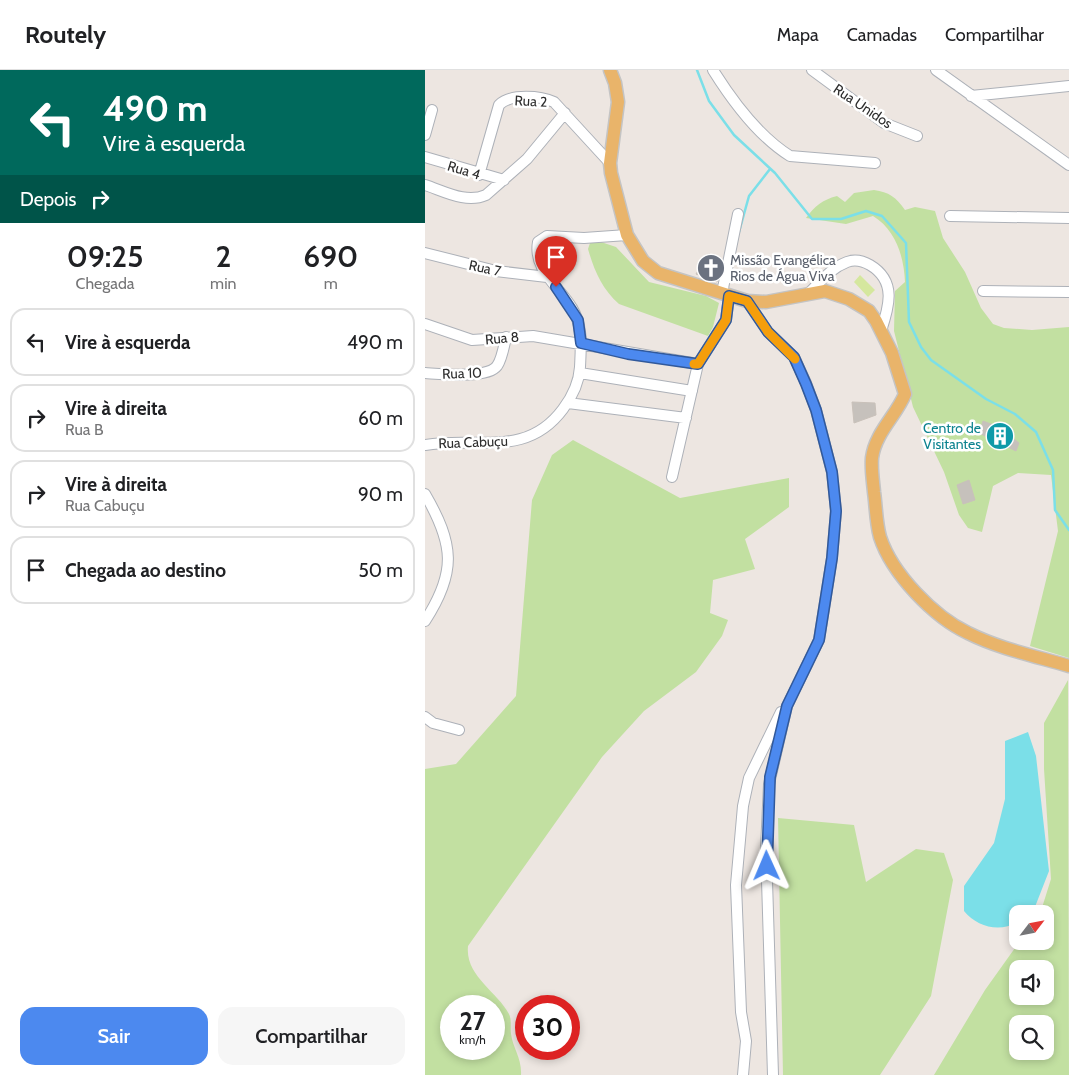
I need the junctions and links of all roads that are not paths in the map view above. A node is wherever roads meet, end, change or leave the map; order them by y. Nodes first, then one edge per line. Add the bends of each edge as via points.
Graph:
1 (611, 70) edge
2 (713, 70) edge
3 (812, 70) edge
4 (937, 70) edge
5 (1069, 86) edge
6 (971, 96) junction
7 (432, 110) dead end
8 (565, 113) junction
9 (425, 135) edge
10 (917, 136) dead end
11 (425, 157) edge
12 (610, 162) junction
13 (875, 163) dead end
14 (1069, 165) edge
15 (479, 175) junction
16 (504, 180) junction
17 (425, 185) edge
18 (738, 214) dead end
19 (950, 216) dead end
20 (1069, 218) edge
21 (627, 235) junction
22 (425, 253) edge
23 (547, 277) junction
24 (983, 291) dead end
25 (1069, 292) edge
26 (809, 294) junction
27 (726, 295) junction
28 (747, 301) junction
29 (425, 324) edge
30 (881, 331) junction
31 (507, 337) junction
32 (581, 343) junction
33 (698, 364) junction
34 (425, 373) edge
35 (580, 373) junction
36 (692, 391) junction
37 (568, 403) junction
38 (686, 418) junction
39 (425, 445) edge
40 (673, 477) dead end
41 (425, 494) edge
42 (425, 621) edge
43 (1069, 666) edge
44 (787, 706) junction
45 (425, 717) edge
46 (459, 730) dead end
47 (743, 1075) edge
48 (773, 1075) edge

1 - 12 main road via 618,102
2 - 13 street via 742,111 790,156
3 - 10 street, Rua Unidos via 884,123
4 - 6 street
5 - 6 street
6 - 14 street
7 - 9 street
8 - 12 street, Rua 2
8 - 15 street, Rua 2 via 549,100 514,98 502,102
8 - 16 street via 527,159
11 - 15 street, Rua 4
12 - 21 main road
15 - 16 street, Rua 4
16 - 17 street via 477,199 467,199
18 - 27 street
19 - 20 street
21 - 23 street, Rua Cabuçu via 541,238 538,257
21 - 27 main road via 649,268
22 - 23 street, Rua 7 via 496,271
23 - 32 street, Rua Cabuçu via 572,308 578,320
24 - 25 street
26 - 28 main road via 766,302
26 - 30 main road via 825,291 849,299 869,311
26 - 30 street via 831,270 849,261 872,266 882,275 889,294
27 - 28 main road
27 - 33 street via 726,320
28 - 44 street via 768,332 794,357 816,410 832,472 836,511 819,640
29 - 31 street, Rua 8 via 472,340
30 - 43 main road via 905,394 883,430 872,458 880,536 892,560 917,593 943,619 968,634
31 - 32 street, Rua 8 via 533,336
31 - 34 street, Rua 10 via 499,363 490,372
32 - 33 street, Rua 8 via 628,354
32 - 35 street, Rua Cabuçu
33 - 36 street
35 - 36 street
35 - 37 street, Rua Cabuçu
36 - 38 street
37 - 38 street
37 - 39 street, Rua Cabuçu via 550,423 525,439 484,444
38 - 40 street
41 - 42 street via 446,541 448,565 441,595
44 - 47 street via 782,710 749,778 743,806 736,885 745,1041
44 - 48 street via 769,784 766,848
45 - 46 street via 433,723

